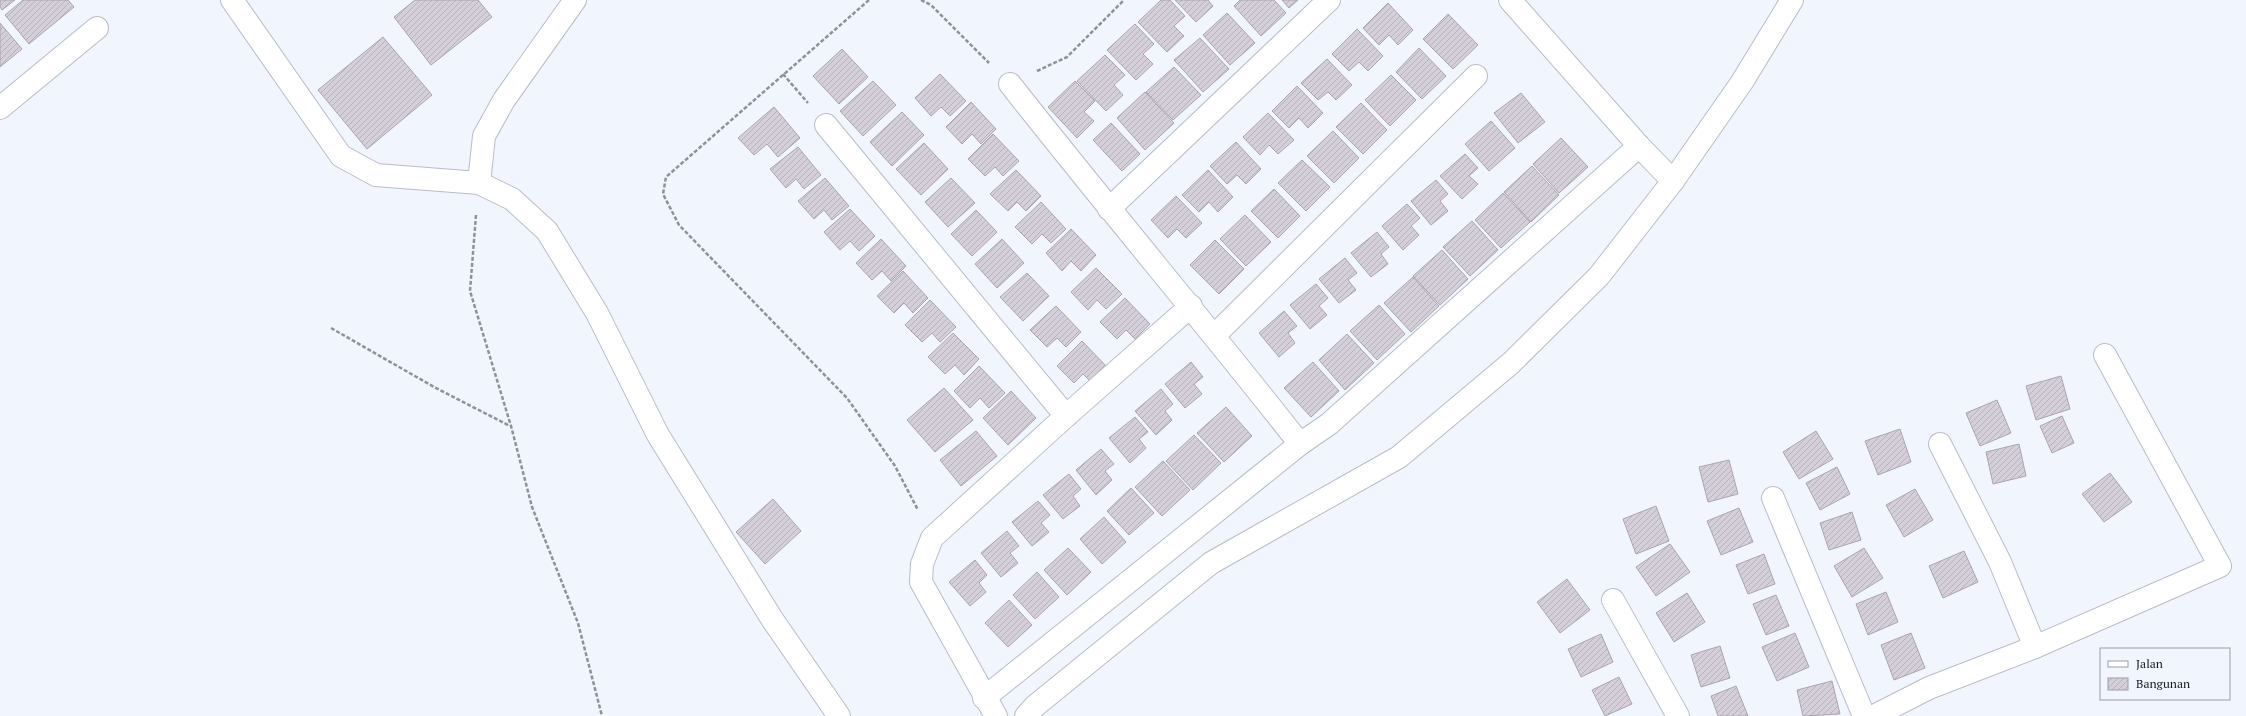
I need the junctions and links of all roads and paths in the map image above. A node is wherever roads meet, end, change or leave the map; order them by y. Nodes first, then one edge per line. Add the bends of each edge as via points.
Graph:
1 (232, 0) edge
2 (575, 0) edge
3 (869, 0) edge
4 (921, 0) edge
5 (1124, 0) edge
6 (1329, 0) edge
7 (1792, 0) edge
8 (1512, 1) edge
9 (97, 28) dead end
10 (783, 74) junction
11 (1476, 76) dead end
12 (1010, 84) junction
13 (0, 108) edge
14 (826, 125) joint
15 (1639, 146) junction
16 (1673, 181) junction
17 (479, 183) junction
18 (1109, 209) junction
19 (1191, 306) junction
20 (331, 328) dead end
21 (1215, 335) junction
22 (2105, 355) dead end
23 (1066, 416) junction
24 (511, 426) junction
25 (1300, 444) junction
26 (1940, 444) dead end
27 (1773, 498) dead end
28 (932, 538) junction
29 (1613, 600) dead end
30 (2035, 647) junction
31 (984, 698) junction
32 (602, 716) edge
33 (839, 716) edge
34 (996, 716) edge
35 (1026, 716) edge
36 (1678, 716) edge
37 (1864, 716) edge
38 (1874, 716) edge

1 - 17 street via 341,156 376,175
2 - 17 street via 504,100 484,136
3 - 10 path
4 - 12 path via 931,5
5 - 12 path via 1067,57
6 - 18 street
7 - 16 street via 1742,82
8 - 15 street
9 - 13 street
10 - 14 path
10 - 28 path via 666,177 664,194 679,225 847,398 895,466
11 - 21 street
12 - 18 street
14 - 23 street
15 - 16 street
15 - 25 street via 1329,424
16 - 35 street via 1599,276 1511,362 1399,457 1211,563
17 - 24 path via 470,291
17 - 33 street via 512,199 547,231 597,313 658,435 772,619
18 - 19 street
19 - 21 street
19 - 23 street
20 - 24 path via 434,388
21 - 25 street
22 - 30 street via 2220,566
23 - 28 street
24 - 32 path via 532,507 578,623
25 - 31 street
26 - 30 street via 2000,562
27 - 37 street
28 - 31 street via 922,564 921,582
29 - 36 street
30 - 38 street via 1929,688
31 - 34 street

